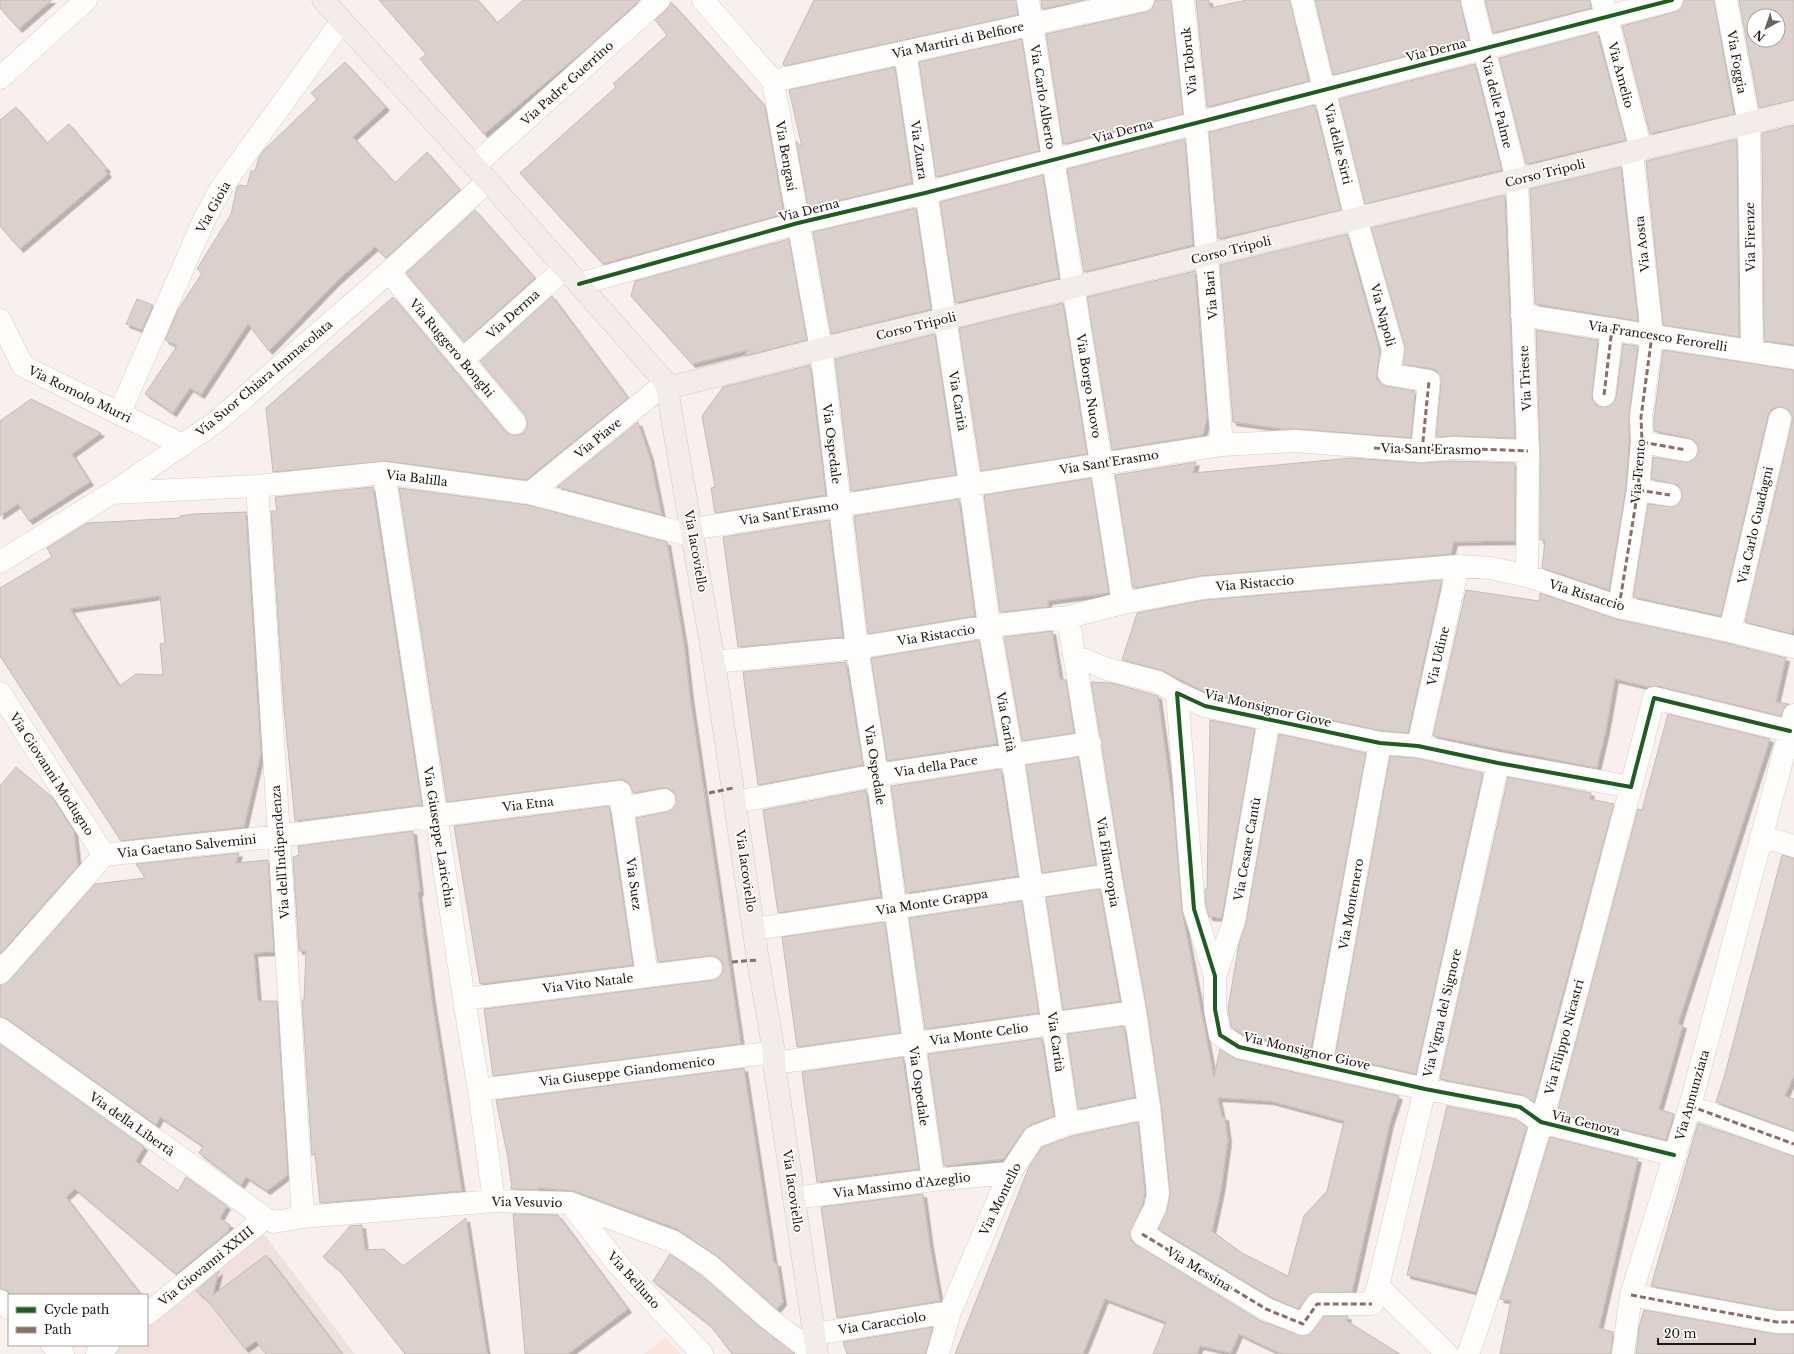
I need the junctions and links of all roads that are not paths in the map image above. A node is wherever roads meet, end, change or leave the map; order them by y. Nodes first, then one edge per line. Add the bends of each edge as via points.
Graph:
1 (86, 0) edge
2 (323, 0) edge
3 (659, 0) edge
4 (703, 0) edge
5 (1028, 0) edge
6 (1143, 0) edge
7 (1183, 0) edge
8 (1302, 0) edge
9 (1472, 0) edge
10 (1672, 0) edge
11 (1726, 0) edge
12 (1604, 8) edge
13 (342, 20) junction
14 (1031, 24) junction
15 (1484, 48) junction
16 (905, 52) junction
17 (0, 78) edge
18 (773, 81) junction
19 (1324, 89) junction
20 (1794, 112) edge
21 (1196, 122) junction
22 (1749, 124) junction
23 (1636, 151) junction
24 (1053, 159) junction
25 (481, 174) junction
26 (1516, 180) junction
27 (926, 193) junction
28 (1356, 219) junction
29 (798, 223) junction
30 (1207, 256) junction
31 (565, 268) junction
32 (389, 272) junction
33 (579, 284) junction
34 (1073, 288) junction
35 (1522, 315) junction
36 (945, 319) junction
37 (0, 320) edge
38 (1612, 329) junction
39 (1652, 335) junction
40 (821, 350) junction
41 (1752, 351) junction
42 (1794, 358) edge
43 (462, 360) junction
44 (667, 386) junction
45 (1604, 395) dead end
46 (118, 414) junction
47 (1780, 419) dead end
48 (515, 423) dead end
49 (1642, 442) junction
50 (183, 445) junction
51 (1222, 445) junction
52 (1686, 450) dead end
53 (1422, 451) junction
54 (1528, 451) junction
55 (1102, 463) junction
56 (384, 473) junction
57 (970, 484) junction
58 (257, 486) junction
59 (1638, 490) junction
60 (112, 493) junction
61 (530, 493) junction
62 (1670, 495) dead end
63 (840, 504) junction
64 (693, 532) junction
65 (0, 562) edge
66 (1458, 566) junction
67 (1527, 576) junction
68 (1123, 603) junction
69 (1619, 607) junction
70 (1068, 617) junction
71 (989, 626) junction
72 (1730, 631) junction
73 (1793, 647) edge
74 (857, 648) junction
75 (1074, 656) junction
76 (714, 662) junction
77 (0, 693) edge
78 (1178, 693) junction
79 (1269, 719) junction
80 (1792, 723) edge
81 (1090, 743) junction
82 (1380, 743) junction
83 (1418, 746) junction
84 (1012, 755) junction
85 (1498, 763) junction
86 (877, 775) junction
87 (1631, 787) junction
88 (621, 800) junction
89 (664, 800) dead end
90 (736, 802) junction
91 (436, 815) junction
92 (279, 836) junction
93 (1761, 836) junction
94 (1794, 846) edge
95 (104, 855) junction
96 (1110, 875) junction
97 (1032, 887) junction
98 (896, 907) junction
99 (754, 929) junction
100 (711, 968) dead end
101 (0, 973) edge
102 (647, 976) junction
103 (1215, 976) junction
104 (464, 999) junction
105 (1135, 1012) junction
106 (1054, 1024) junction
107 (0, 1029) edge
108 (913, 1044) junction
109 (774, 1058) junction
110 (1321, 1065) junction
111 (1425, 1089) junction
112 (479, 1090) junction
113 (1690, 1106) junction
114 (1149, 1107) junction
115 (1541, 1122) junction
116 (1079, 1125) junction
117 (1794, 1144) edge
118 (1674, 1156) junction
119 (1010, 1173) junction
120 (933, 1180) junction
121 (794, 1198) junction
122 (494, 1201) junction
123 (570, 1203) junction
124 (304, 1217) junction
125 (265, 1218) junction
126 (1375, 1295) junction
127 (1632, 1295) junction
128 (0, 1301) edge
129 (8, 1307) edge
130 (950, 1312) junction
131 (148, 1313) edge
132 (1794, 1322) edge
133 (53, 1346) edge
134 (107, 1346) edge
135 (816, 1347) edge
136 (63, 1354) edge
137 (97, 1354) edge
138 (702, 1354) edge
139 (938, 1354) edge
140 (1447, 1354) edge
141 (1468, 1354) edge
142 (1623, 1354) edge

1 - 17 street
2 - 13 main road
3 - 25 street, Via Padre Guerrino
4 - 18 street
5 - 14 street, Via Carlo Alberto
6 - 14 street, Via Martiri di Belfiore
7 - 21 street, Via Tobruk
8 - 19 street, Via delle Sirti
9 - 15 street, Via delle Palme
10 - 12 street, Via Derna
11 - 22 street, Via Foggia
12 - 15 street, Via Derna
12 - 23 street, Via Amelio
13 - 25 main road
13 - 46 street, Via Gioia via 222,188 204,220
14 - 16 street, Via Martiri di Belfiore
14 - 24 street, Via Carlo Alberto
15 - 19 street, Via Derna
15 - 26 street, Via delle Palme
16 - 18 street, Via Martiri di Belfiore
16 - 27 street, Via Zuara
18 - 29 street, Via Bengasi
19 - 21 street, Via Derna
19 - 28 street, Via delle Sirti
20 - 22 main road, Corso Tripoli
21 - 24 street, Via Derna
21 - 30 street, Via Bari
22 - 23 main road, Corso Tripoli
22 - 41 street, Via Firenze
23 - 26 main road, Corso Tripoli
23 - 39 street, Via Aosta
24 - 27 street, Via Derna
24 - 34 street, Via Carlo Alberto
25 - 31 main road
25 - 32 street, Via Suor Chiara Immacolata
26 - 28 main road, Corso Tripoli
26 - 35 street, Via Trieste
27 - 29 street, Via Derna
27 - 36 street, Via Zuara
28 - 30 main road, Corso Tripoli
28 - 53 street, Via Napoli via 1393,350 1389,374 1429,381
29 - 33 street, Via Derna
29 - 40 street, Via Bengasi
30 - 34 main road, Corso Tripoli
30 - 51 street, Via Bari
31 - 33 main road
31 - 43 street, Via Derma
32 - 43 street, Via Ruggero Bonghi
32 - 50 street, Via Suor Chiara Immacolata via 216,422
33 - 44 main road
34 - 36 main road, Corso Tripoli
34 - 55 street, Via Borgo Nuovo
35 - 38 street, Via Francesco Ferorelli
35 - 54 street, Via Trieste
36 - 40 main road, Corso Tripoli
36 - 57 street, Via Carità
37 - 46 street, Via Romolo Murri via 23,366
38 - 39 street, Via Francesco Ferorelli
38 - 45 street
39 - 41 street, Via Francesco Ferorelli
39 - 49 street, Via Trento via 1641,417
40 - 44 main road, Corso Tripoli
40 - 63 street, Via Ospedale
41 - 42 street, Via Francesco Ferorelli
43 - 48 street, Via Ruggero Bonghi
44 - 61 street, Via Piave
44 - 64 main road, Via Iacoviello
46 - 50 street, Via Romolo Murri
47 - 72 street, Via Carlo Guadagni
49 - 52 street
49 - 59 street, Via Trento
50 - 60 street, Via Suor Chiara Immacolata
51 - 53 street, Via Sant'Erasmo via 1295,441
51 - 55 street, Via Sant'Erasmo
53 - 54 street, Via Sant'Erasmo via 1453,448
54 - 67 street, Via Trieste
55 - 57 street, Via Sant'Erasmo
55 - 68 street, Via Borgo Nuovo
56 - 58 street, Via Balilla
56 - 61 street, Via Balilla
56 - 91 street, Via Giuseppe Laricchia
57 - 63 street, Via Sant'Erasmo
57 - 71 street, Via Carità
58 - 60 street, Via Balilla
58 - 92 street, Via dell'Indipendenza
59 - 62 street
59 - 69 street, Via Trento
60 - 65 street, Via Suor Chiara Immacolata
61 - 64 street, Via Balilla
63 - 64 street, Via Sant'Erasmo
63 - 74 street, Via Ospedale
64 - 76 main road, Via Iacoviello
66 - 67 street, Via Ristaccio via 1491,568
66 - 68 street, Via Ristaccio via 1202,588
66 - 83 street, Via Udine
67 - 69 street, Via Ristaccio
68 - 70 street, Via Ristaccio
69 - 72 street, Via Ristaccio
70 - 71 street, Via Ristaccio
70 - 75 street, Via Filantropia
71 - 74 street, Via Ristaccio
71 - 84 street, Via Carità
72 - 73 street, Via Ristaccio
74 - 76 street, Via Ristaccio
74 - 86 street, Via Ospedale
75 - 78 street via 1107,669 1158,682
75 - 81 street, Via Filantropia
76 - 90 main road, Via Iacoviello
77 - 95 street, Via Giovanni Modugno
78 - 79 street, Via Monsignor Giove via 1206,706
78 - 103 street, Via Monsignor Giove via 1194,910
79 - 82 street, Via Monsignor Giove
79 - 103 street, Via Cesare Cantù via 1234,921
80 - 87 street via 1654,698
80 - 93 street, Via Annunziata
81 - 84 street, Via della Pace
81 - 96 street, Via Filantropia
82 - 83 street, Via Monsignor Giove
82 - 110 street, Via Montenero
83 - 85 street, Via Monsignor Giove
84 - 86 street, Via della Pace
84 - 97 street, Via Carità
85 - 87 street, Via Monsignor Giove
85 - 111 street, Via Vigna del Signore
86 - 90 street, Via della Pace
86 - 98 street, Via Ospedale
87 - 115 street, Via Filippo Nicastri
88 - 89 street, Via Etna
88 - 91 street, Via Etna
88 - 102 street, Via Suez
90 - 99 main road, Via Iacoviello
91 - 92 street, Via Gaetano Salvemini
91 - 104 street, Via Giuseppe Laricchia
92 - 95 street, Via Gaetano Salvemini
92 - 124 street, Via dell'Indipendenza
93 - 94 street
93 - 113 street, Via Annunziata
95 - 101 street
96 - 97 street, Via Monte Grappa
96 - 105 street, Via Filantropia
97 - 98 street, Via Monte Grappa
97 - 106 street, Via Carità
98 - 99 street, Via Monte Grappa
98 - 108 street, Via Ospedale
99 - 109 main road, Via Iacoviello
100 - 102 street, Via Vito Natale
102 - 104 street, Via Vito Natale
103 - 110 street, Via Monsignor Giove via 1215,1009 1220,1035 1239,1047
104 - 112 street, Via Giuseppe Laricchia
105 - 106 street, Via Monte Celio
105 - 114 street, Via Filantropia
106 - 108 street, Via Monte Celio
106 - 116 street, Via Carità
107 - 125 street, Via della Libertà
108 - 109 street, Via Monte Celio
108 - 120 street, Via Ospedale
109 - 112 street, Via Giuseppe Giandomenico
109 - 121 main road, Via Iacoviello
110 - 111 street, Via Monsignor Giove
111 - 115 street, Via Genova via 1520,1106
111 - 126 street, Via Vigna del Signore
112 - 122 street, Via Giuseppe Laricchia
113 - 117 street
113 - 118 street, Via Annunziata
114 - 116 street, Via Montello
114 - 126 street, Via Messina via 1158,1194 1155,1208 1142,1234 1266,1309 1304,1324 1317,1304
115 - 118 street, Via Genova
115 - 141 street, Via Filippo Nicastri via 1489,1295
116 - 119 street, Via Montello via 1034,1136
118 - 127 street, Via Annunziata
119 - 120 street, Via Massimo d'Azeglio
119 - 130 street, Via Montello
120 - 121 street, Via Massimo d'Azeglio
121 - 135 main road, Via Iacoviello
122 - 123 street, Via Vesuvio
122 - 124 street, Via Vesuvio
123 - 135 street, Via Vesuvio via 672,1241 710,1266 768,1318
123 - 138 street, Via Belluno via 616,1262
124 - 125 street, Via Vesuvio via 274,1222
125 - 131 street, Via Giovanni XXIII
126 - 140 street
127 - 132 street via 1776,1322
127 - 142 street, Via Annunziata
128 - 129 street
130 - 135 street, Via Caracciolo
130 - 139 street, Via Montello
133 - 136 street
134 - 137 street

